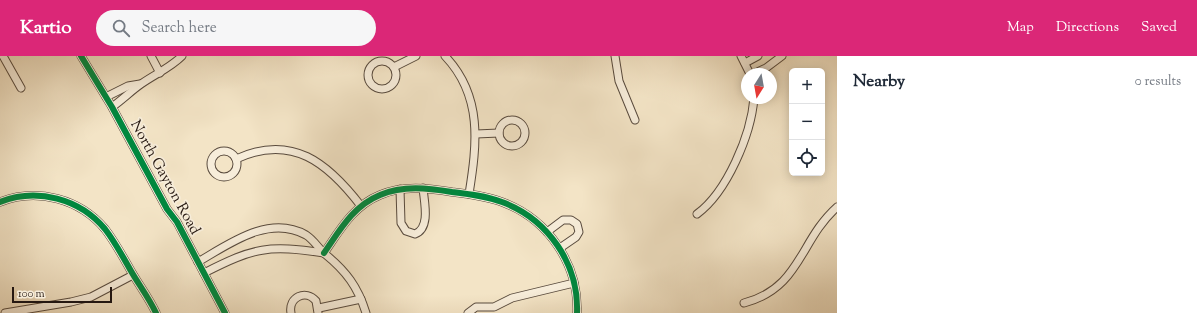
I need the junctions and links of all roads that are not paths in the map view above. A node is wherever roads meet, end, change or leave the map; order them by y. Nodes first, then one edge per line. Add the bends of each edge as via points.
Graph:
1 (3, 56) edge
2 (81, 56) edge
3 (151, 56) edge
4 (182, 56) edge
5 (416, 56) edge
6 (445, 56) edge
7 (615, 56) edge
8 (758, 56) edge
9 (782, 56) edge
10 (743, 59) edge
11 (394, 67) dead end
12 (766, 68) edge
13 (160, 73) junction
14 (140, 84) junction
15 (21, 88) dead end
16 (106, 97) junction
17 (753, 104) edge
18 (112, 107) junction
19 (634, 120) dead end
20 (499, 133) dead end
21 (476, 134) junction
22 (236, 159) dead end
23 (423, 188) junction
24 (400, 189) junction
25 (469, 194) junction
26 (0, 202) edge
27 (360, 206) junction
28 (837, 207) edge
29 (697, 214) dead end
30 (547, 232) junction
31 (560, 248) junction
32 (324, 253) junction
33 (198, 262) junction
34 (204, 273) junction
35 (134, 275) junction
36 (574, 283) junction
37 (361, 299) junction
38 (744, 303) dead end
39 (494, 310) edge
40 (319, 311) edge
41 (5, 313) edge
42 (156, 313) edge
43 (225, 313) edge
44 (291, 313) edge
45 (366, 313) edge
46 (468, 313) edge
47 (577, 313) edge

1 - 15 street
2 - 16 street, North Gayton Road
3 - 13 street
4 - 13 street
5 - 11 street
6 - 21 street via 461,79 469,97
7 - 19 street via 619,81
8 - 10 street
9 - 12 street
13 - 14 street
14 - 16 street via 128,86
14 - 18 street
16 - 18 street, North Gayton Road
17 - 29 street via 747,132 734,164 715,198
18 - 33 street, North Gayton Road
20 - 21 street
21 - 25 street
22 - 27 street via 256,151 274,150 289,151 308,157 338,177
23 - 24 street
23 - 24 street via 424,225 421,231 415,234 406,231 402,226
23 - 25 street
24 - 27 street via 379,195
25 - 30 street via 509,205 527,215
26 - 35 street via 24,196 43,196 77,206 105,229
27 - 32 street via 348,218
28 - 38 street via 822,223 785,280 765,297
30 - 31 street
30 - 31 street via 563,220 571,220 577,224 579,232 576,237
31 - 36 street
32 - 33 street via 320,246 305,235 293,230 270,229 241,237
32 - 34 street via 292,248 262,249 236,257
32 - 37 street via 346,273
33 - 34 street, North Gayton Road
34 - 43 street, North Gayton Road
35 - 41 street via 91,297
35 - 42 street
36 - 39 street via 512,298
36 - 47 street
37 - 40 street
37 - 45 street
39 - 46 street via 476,307
40 - 44 street via 314,298 304,295 294,300

